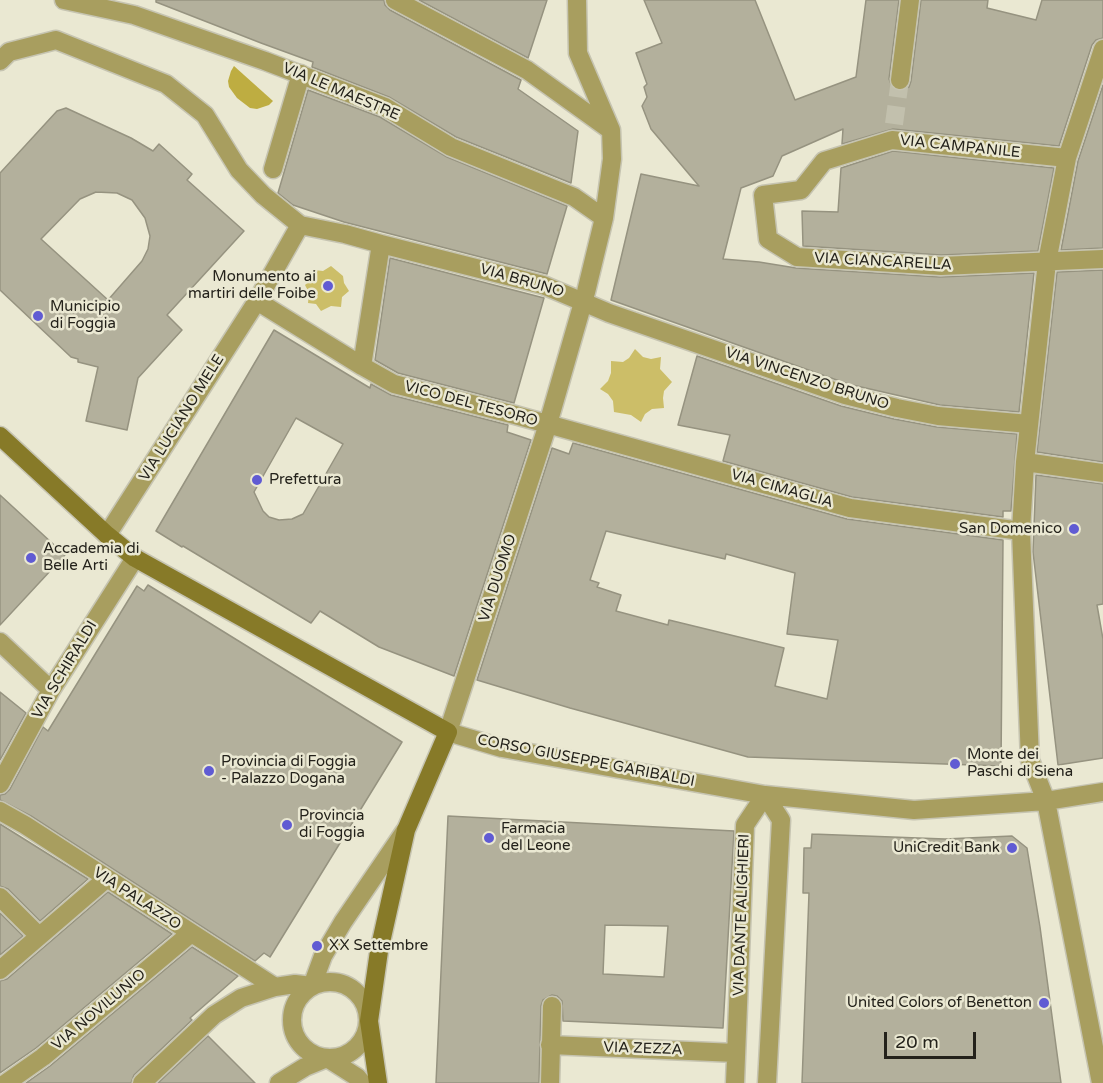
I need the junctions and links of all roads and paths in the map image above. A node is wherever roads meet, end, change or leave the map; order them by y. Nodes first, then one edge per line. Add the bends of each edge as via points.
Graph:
1 (64, 0) edge
2 (395, 0) edge
3 (577, 0) edge
4 (910, 0) edge
5 (1103, 49) edge
6 (0, 61) edge
7 (301, 74) junction
8 (900, 80) tunnel mouth
9 (611, 130) junction
10 (1067, 158) junction
11 (273, 169) dead end
12 (763, 195) joint
13 (604, 218) junction
14 (300, 225) junction
15 (381, 244) junction
16 (1103, 260) edge
17 (1047, 262) junction
18 (583, 300) junction
19 (257, 301) junction
20 (694, 342) joint
21 (362, 366) junction
22 (548, 424) junction
23 (1029, 424) junction
24 (0, 436) edge
25 (1025, 462) junction
26 (1103, 473) edge
27 (1021, 531) junction
28 (107, 535) junction
29 (135, 558) junction
30 (0, 642) edge
31 (51, 690) junction
32 (448, 732) junction
33 (0, 784) edge
34 (1103, 792) edge
35 (765, 795) junction
36 (1046, 801) junction
37 (0, 811) edge
38 (406, 830) junction
39 (106, 879) junction
40 (0, 897) edge
41 (190, 934) junction
42 (39, 936) junction
43 (0, 969) edge
44 (312, 986) junction
45 (275, 987) junction
46 (552, 1006) dead end
47 (369, 1021) junction
48 (550, 1045) junction
49 (736, 1053) junction
50 (327, 1058) junction
51 (6, 1083) edge
52 (142, 1083) edge
53 (279, 1083) edge
54 (362, 1083) edge
55 (378, 1083) edge
56 (550, 1083) edge
57 (735, 1083) edge
58 (767, 1083) edge
59 (1101, 1083) edge

1 - 7 street, VIA LE MAESTRE via 134,15
2 - 9 street via 527,70
3 - 9 street via 578,53
4 - 8 street
5 - 10 street
6 - 14 street via 9,52 56,40 166,84 205,115 238,170
7 - 11 street
7 - 13 street, VIA LE MAESTRE via 385,107 451,147 568,194
9 - 13 street via 612,159
10 - 12 street, VIA CAMPANILE via 893,132 824,161 801,190
10 - 17 street
12 - 17 street, VIA CIANCARELLA via 768,239 797,257 941,266
13 - 18 street
14 - 15 street, VIA BRUNO
14 - 19 street, VIA LUCIANO MELE
15 - 18 street, VIA BRUNO via 543,285
15 - 21 street
16 - 17 street
17 - 23 street
18 - 20 street, VIA BRUNO
18 - 22 street, VIA DUOMO
19 - 21 street, VICO DEL TESORO
19 - 28 street, VIA LUCIANO MELE
20 - 23 street, VIA VINCENZO BRUNO via 845,395 897,408 938,416
21 - 22 street, VICO DEL TESORO via 394,384
22 - 27 street, VIA CIMAGLIA via 850,508
22 - 32 street, VIA DUOMO
23 - 25 street
24 - 28 street, CORSO GIUSEPPE GARIBALDI
25 - 26 street
25 - 27 street
27 - 36 street via 1030,760
28 - 29 street, CORSO GIUSEPPE GARIBALDI
29 - 31 street, VIA SCHIRALDI
29 - 32 street, CORSO GIUSEPPE GARIBALDI
30 - 31 street
31 - 33 street, VIA SCHIRALDI
32 - 35 street, CORSO GIUSEPPE GARIBALDI via 502,748
32 - 38 street
34 - 36 street, CORSO GIUSEPPE GARIBALDI
35 - 36 street, CORSO GIUSEPPE GARIBALDI via 914,810
35 - 49 street, VIA DANTE ALIGHIERI via 745,825
35 - 58 street via 781,820
36 - 59 street
37 - 39 street, VIA PALAZZO
38 - 44 street via 343,922 323,956
38 - 47 street via 379,951
39 - 41 street, VIA PALAZZO
39 - 42 street
40 - 42 street
41 - 45 street, VIA PALAZZO
41 - 51 street, VIA NOVILUNIO
42 - 43 street
44 - 45 street
44 - 47 street via 334,981 345,984 363,998
44 - 50 street via 295,1004 292,1028 305,1049
45 - 52 street via 241,999 213,1015
46 - 48 street
47 - 50 street via 361,1044 340,1057
47 - 55 street
48 - 49 street, VIA ZEZZA
48 - 56 street
49 - 57 street, VIA DANTE ALIGHIERI
50 - 53 street
50 - 54 street

